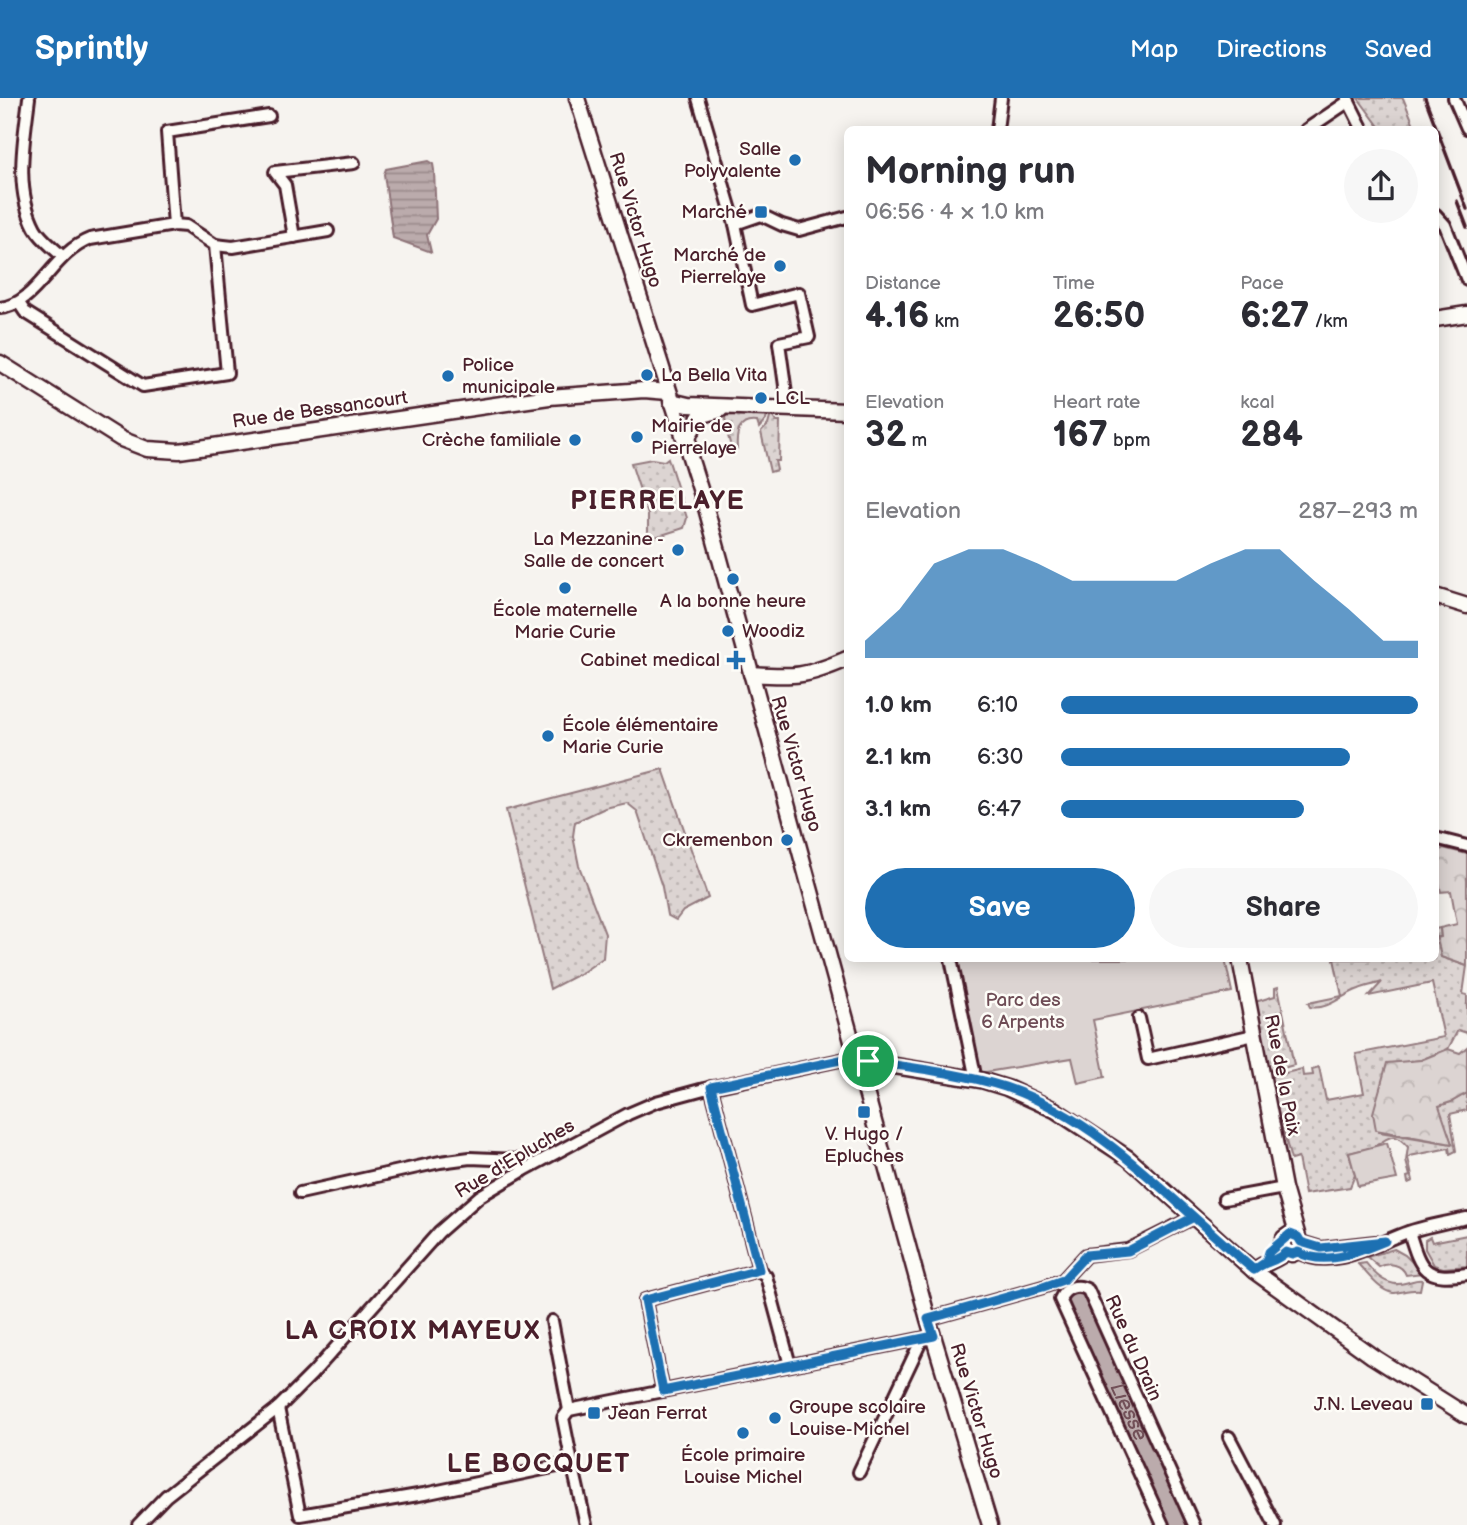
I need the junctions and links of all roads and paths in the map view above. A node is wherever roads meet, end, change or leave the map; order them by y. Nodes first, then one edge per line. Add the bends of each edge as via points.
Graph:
1 (29, 98) edge
2 (578, 98) edge
3 (698, 98) edge
4 (1001, 98) edge
5 (1454, 98) edge
6 (1348, 100) edge
7 (268, 116) dead end
8 (998, 126) edge
9 (1312, 126) edge
10 (1361, 126) edge
11 (1467, 128) edge
12 (354, 163) dead end
13 (1439, 218) edge
14 (844, 219) edge
15 (735, 224) junction
16 (174, 225) junction
17 (328, 231) dead end
18 (294, 237) junction
19 (215, 245) junction
20 (62, 256) junction
21 (1467, 280) edge
22 (19, 303) junction
23 (0, 308) edge
24 (1467, 314) edge
25 (1439, 318) edge
26 (0, 363) edge
27 (669, 396) junction
28 (732, 407) junction
29 (788, 407) junction
30 (844, 411) edge
31 (688, 450) junction
32 (1439, 597) edge
33 (1467, 606) edge
34 (844, 660) edge
35 (751, 674) junction
36 (1439, 839) edge
37 (1467, 846) edge
38 (952, 962) edge
39 (1241, 962) edge
40 (1139, 1018) dead end
41 (1254, 1035) junction
42 (858, 1060) junction
43 (972, 1079) junction
44 (711, 1087) junction
45 (524, 1170) junction
46 (300, 1192) dead end
47 (1286, 1193) junction
48 (1224, 1199) dead end
49 (1194, 1217) junction
50 (1467, 1218) edge
51 (1409, 1232) junction
52 (1291, 1244) junction
53 (1260, 1266) junction
54 (759, 1270) junction
55 (1467, 1275) edge
56 (928, 1319) junction
57 (552, 1321) dead end
58 (928, 1338) junction
59 (790, 1364) junction
60 (663, 1391) junction
61 (278, 1408) junction
62 (569, 1410) junction
63 (1467, 1416) edge
64 (1230, 1437) dead end
65 (572, 1463) junction
66 (859, 1472) dead end
67 (138, 1525) edge
68 (586, 1525) edge
69 (990, 1525) edge
70 (1163, 1525) edge
71 (1194, 1525) edge
72 (1275, 1525) edge

1 - 20 street via 22,156 26,200 36,230
2 - 27 street, Rue Victor Hugo
3 - 15 street
4 - 8 street
5 - 11 street
6 - 9 street
6 - 10 street
7 - 16 street via 167,132
12 - 18 street via 275,172 285,184
13 - 21 street
14 - 15 street via 799,230 761,215
15 - 29 street via 752,305 799,293 809,337 779,343
16 - 19 street via 186,226
16 - 20 street via 90,239
17 - 18 street
18 - 19 street via 233,247
19 - 22 street via 227,373 143,386 25,312
20 - 22 street
22 - 23 street
24 - 25 street
26 - 27 street, Rue de Bessancourt via 121,439 148,449 178,451 549,397 644,390
27 - 28 street, Rue de Bessancourt via 688,405
27 - 31 street, Rue Victor Hugo
28 - 29 street
28 - 31 street via 699,416
29 - 30 street
31 - 35 street, Rue Victor Hugo
32 - 33 street
34 - 35 street via 793,677
35 - 42 street, Rue Victor Hugo
36 - 37 street
38 - 43 street via 974,1070
39 - 41 street, Rue de la Paix
40 - 41 street via 1148,1059
41 - 47 street, Rue de la Paix
42 - 43 street
42 - 44 street, Rue d'Epluches
42 - 56 street, Rue Victor Hugo
43 - 49 street via 1007,1088 1055,1110 1128,1158
44 - 45 street, Rue d'Epluches via 628,1114
44 - 54 street
45 - 46 street via 519,1160 470,1158
45 - 61 street, Rue d'Epluches via 480,1196 439,1232
47 - 48 street
47 - 52 street, Rue de la Paix
49 - 53 street
49 - 56 street via 1128,1251 1086,1255 1063,1280
50 - 51 street
51 - 52 street via 1330,1258 1311,1258
51 - 55 street via 1419,1262 1429,1273 1441,1278
52 - 53 street via 1276,1260
53 - 63 street via 1372,1356
54 - 59 street via 766,1276
54 - 60 street via 645,1300
56 - 58 street, Rue Victor Hugo
57 - 62 street
58 - 59 street
58 - 66 street
58 - 69 street, Rue Victor Hugo
59 - 60 street
60 - 62 street
61 - 65 street via 300,1515
61 - 67 street, Rue d'Epluches via 166,1496
62 - 65 street via 563,1418
64 - 72 street
65 - 68 street
70 - 71 street, Rue du Drain via 1060,1299 1070,1288 1087,1290

